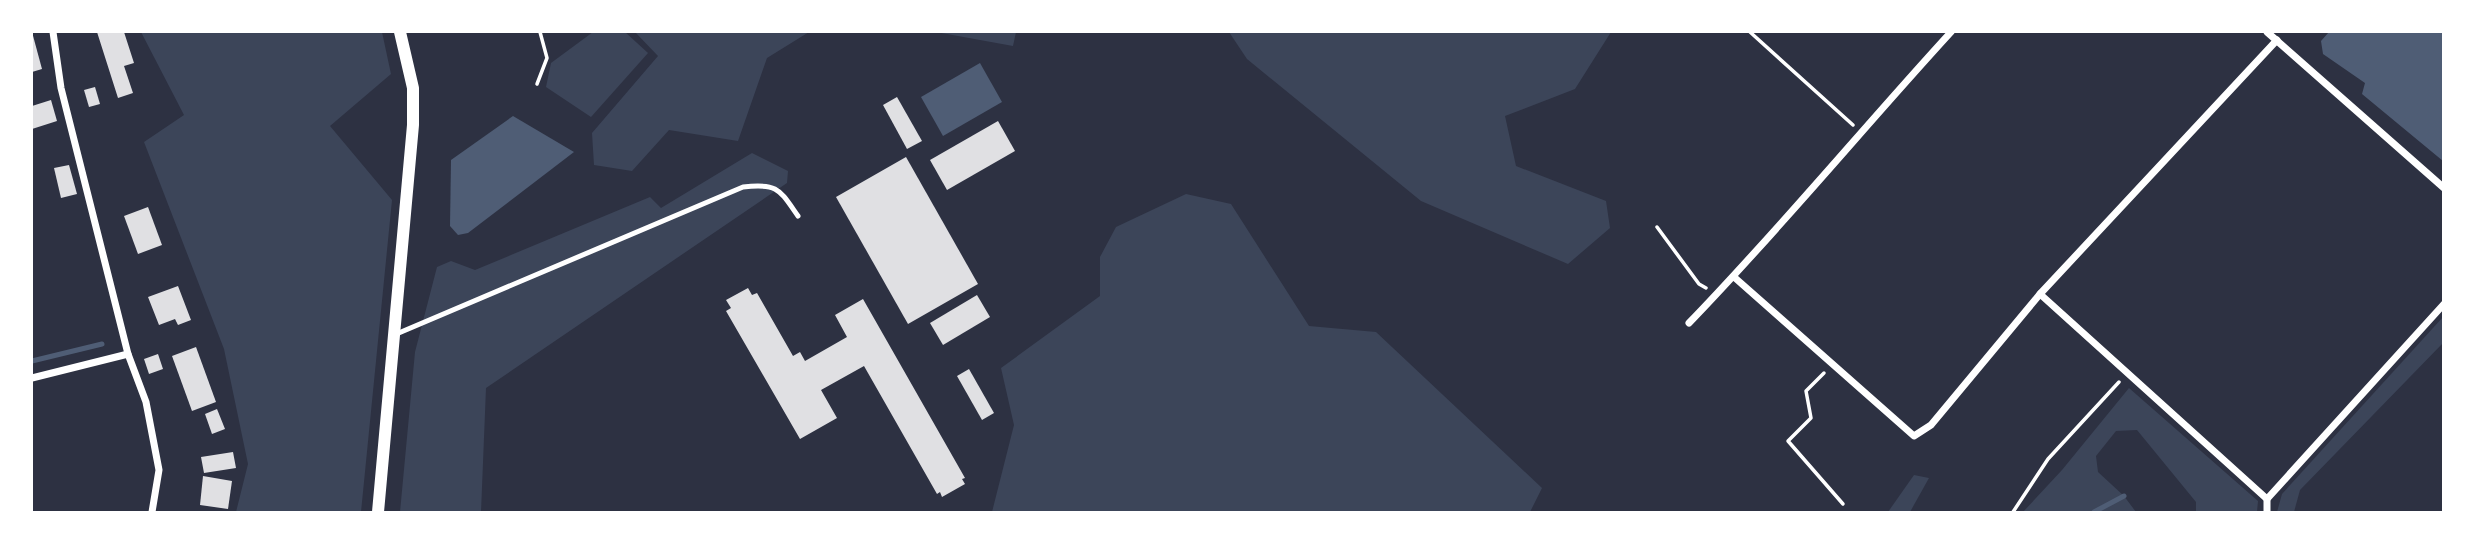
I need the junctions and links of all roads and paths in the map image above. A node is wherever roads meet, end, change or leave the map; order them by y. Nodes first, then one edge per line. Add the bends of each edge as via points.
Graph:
1 (53, 32) edge
2 (400, 32) edge
3 (540, 32) edge
4 (1751, 32) edge
5 (1951, 32) edge
6 (2267, 32) edge
7 (2277, 40) junction
8 (537, 84) dead end
9 (1860, 131) junction
10 (2444, 188) edge
11 (798, 216) dead end
12 (1657, 227) dead end
13 (1734, 277) junction
14 (2040, 294) junction
15 (1716, 295) junction
16 (2444, 304) edge
17 (1689, 323) dead end
18 (394, 335) junction
19 (128, 355) junction
20 (1833, 364) junction
21 (2127, 373) junction
22 (32, 378) edge
23 (2267, 499) junction
24 (1843, 504) dead end
25 (152, 513) edge
26 (378, 513) edge
27 (2013, 513) edge
28 (2266, 513) edge

1 - 19 street via 61,88
2 - 18 street via 413,88 413,125
3 - 8 path via 547,58
4 - 9 path
5 - 9 street
6 - 7 street
7 - 10 street
7 - 14 street
9 - 13 street
11 - 18 lane via 782,193 765,185 743,187
12 - 15 path via 1699,284
13 - 15 street
13 - 20 street
14 - 20 street via 1931,425 1914,436
14 - 21 street
15 - 17 street
16 - 23 street
18 - 26 street
19 - 22 street
19 - 25 street via 146,402 159,470
20 - 24 path via 1807,391 1811,418 1788,441
21 - 23 street
21 - 27 path via 2048,459
23 - 28 street

